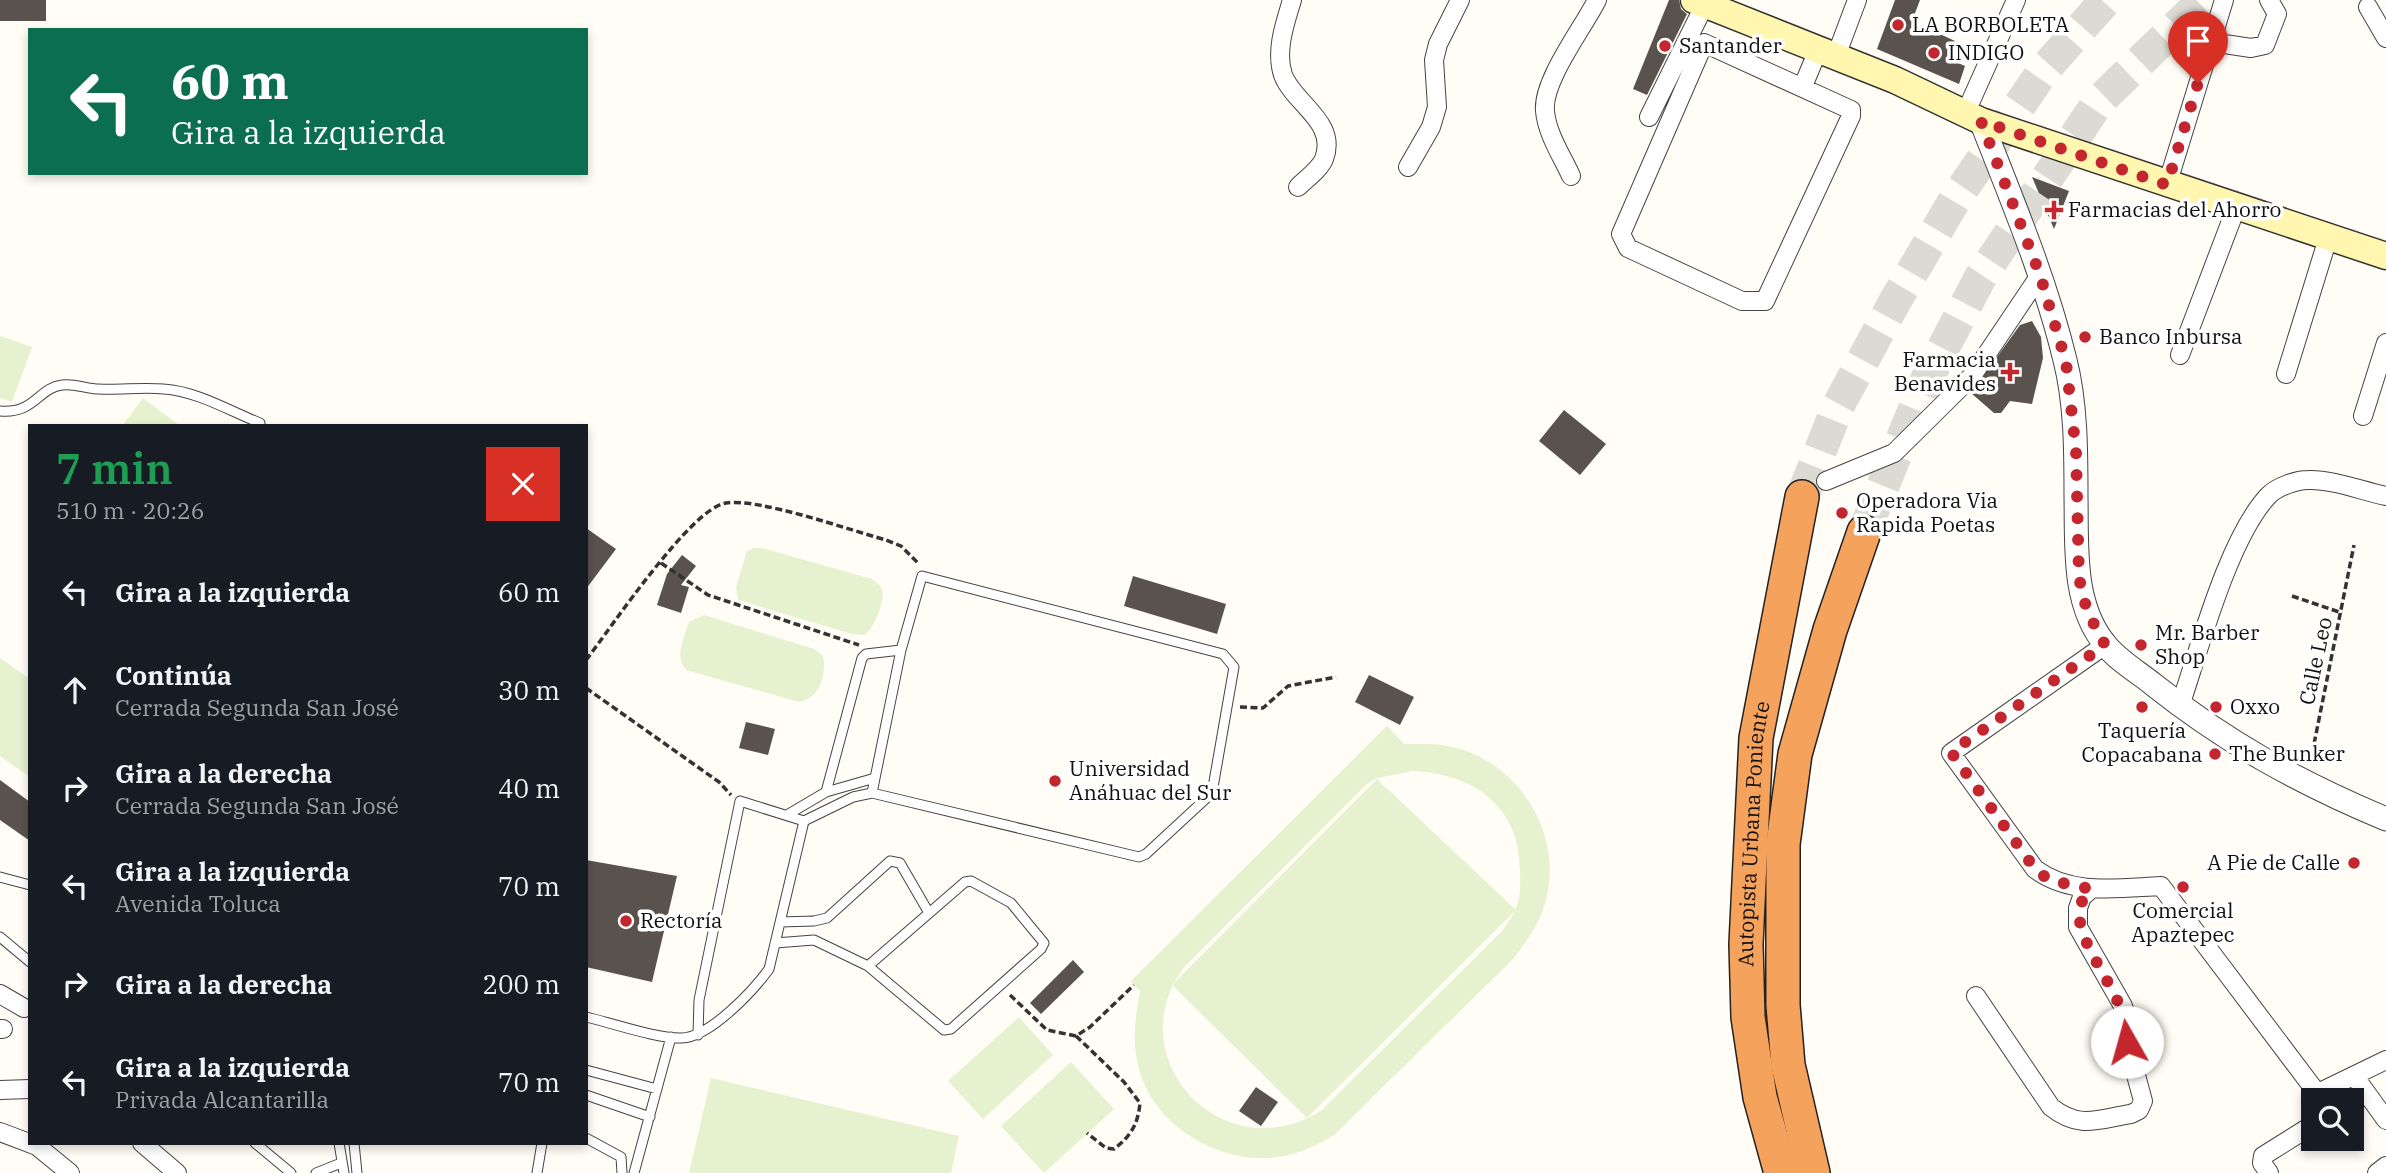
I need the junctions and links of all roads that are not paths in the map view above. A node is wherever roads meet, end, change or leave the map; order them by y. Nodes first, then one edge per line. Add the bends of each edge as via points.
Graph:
1 (1292, 0) edge
2 (1460, 0) edge
3 (1597, 0) edge
4 (1857, 0) edge
5 (2016, 0) edge
6 (2224, 0) edge
7 (2269, 0) edge
8 (1702, 1) edge
9 (2368, 7) dead end
10 (2386, 38) edge
11 (2211, 42) junction
12 (1828, 52) junction
13 (1803, 86) junction
14 (1648, 117) dead end
15 (1973, 117) junction
16 (1408, 167) dead end
17 (1571, 176) dead end
18 (2167, 185) junction
19 (1298, 187) dead end
20 (2236, 208) junction
21 (2328, 238) junction
22 (2386, 256) edge
23 (2040, 275) junction
24 (2386, 343) edge
25 (2180, 355) dead end
26 (2286, 374) dead end
27 (0, 411) edge
28 (2363, 416) dead end
29 (260, 423) dead end
30 (1814, 489) joint
31 (2386, 496) edge
32 (1864, 532) tunnel mouth
33 (2105, 645) junction
34 (901, 650) junction
35 (2180, 706) junction
36 (875, 778) junction
37 (826, 792) junction
38 (872, 793) junction
39 (787, 815) junction
40 (2386, 818) edge
41 (804, 821) junction
42 (0, 877) edge
43 (28, 884) edge
44 (2091, 889) junction
45 (929, 913) junction
46 (780, 922) junction
47 (0, 937) edge
48 (775, 943) junction
49 (28, 960) edge
50 (868, 966) junction
51 (0, 994) edge
52 (1976, 996) dead end
53 (24, 1009) dead end
54 (588, 1017) edge
55 (698, 1035) junction
56 (671, 1037) junction
57 (2386, 1060) edge
58 (588, 1071) edge
59 (2355, 1077) junction
60 (2313, 1088) edge
61 (2336, 1088) edge
62 (28, 1089) edge
63 (657, 1089) junction
64 (0, 1090) edge
65 (588, 1096) edge
66 (650, 1117) junction
67 (2386, 1120) edge
68 (1801, 1127) junction
69 (0, 1132) edge
70 (2301, 1132) edge
71 (588, 1139) edge
72 (28, 1143) edge
73 (34, 1145) edge
74 (144, 1145) edge
75 (257, 1145) edge
76 (339, 1145) edge
77 (354, 1145) edge
78 (542, 1145) edge
79 (2386, 1166) edge
80 (343, 1168) edge
81 (70, 1173) edge
82 (177, 1173) edge
83 (291, 1173) edge
84 (316, 1173) edge
85 (357, 1173) edge
86 (537, 1173) edge
87 (622, 1173) edge
88 (634, 1173) edge
89 (1781, 1173) edge
90 (1813, 1173) edge
91 (1833, 1173) edge
92 (2269, 1173) edge
93 (2377, 1173) edge

1 - 19 street via 1280,61 1284,76 1317,117 1327,141 1323,161
2 - 16 street via 1434,60 1437,107 1431,127
3 - 17 street via 1547,92 1550,129
4 - 12 street
5 - 15 street
6 - 11 street
7 - 11 street via 2277,14 2265,45 2251,48
8 - 12 main road
8 - 14 street
9 - 10 street
11 - 18 street
12 - 13 street
12 - 15 main road
13 - 13 street via 1710,44 1700,45 1621,234 1628,248 1742,302 1765,301 1851,116 1847,106
15 - 18 main road
15 - 23 street
18 - 20 main road
20 - 21 main road
20 - 25 street
21 - 22 main road
21 - 26 street
23 - 30 street via 1972,376 1894,453
23 - 33 street via 2066,362 2076,451 2079,578 2087,611
24 - 28 street
27 - 29 lane via 30,406 65,384 181,392
30 - 89 highway, Autopista Urbana Poniente via 1756,738 1746,932 1748,1017 1760,1097
31 - 35 street via 2308,480 2270,494 2247,525 2230,563
32 - 68 highway, Autopista Urbana Poniente via 1830,629 1795,754 1783,844 1783,1005 1788,1065
33 - 35 street
33 - 44 street via 1951,752 2035,869 2049,880
34 - 36 lane
34 - 37 lane via 862,658
34 - 38 lane via 919,579 927,574 1223,654 1234,667 1212,793 1146,854 1131,857
35 - 40 street via 2259,760
36 - 37 lane
36 - 38 lane
37 - 39 lane
38 - 41 lane via 853,797
39 - 41 lane
39 - 55 lane via 744,800 738,804 699,1000
41 - 46 lane
42 - 43 lane
44 - 52 street via 2078,908 2078,926 2123,1006 2127,1042 2143,1101 2139,1110 2076,1123 2062,1116 2051,1107
44 - 60 street via 2161,886
45 - 46 lane via 895,860 827,918
45 - 50 lane
45 - 50 lane via 971,881 1011,903 1044,943 1001,986 944,1030
46 - 48 lane
47 - 49 lane
48 - 50 lane via 814,940
48 - 55 lane via 769,969 759,984
51 - 53 street
54 - 56 lane
55 - 56 lane
56 - 63 lane
57 - 59 street
58 - 63 lane
59 - 61 street
59 - 67 street
62 - 64 street
63 - 66 lane
65 - 66 lane
66 - 88 lane
68 - 90 highway, Autopista Urbana Poniente
68 - 91 highway via 1820,1147
69 - 72 street
70 - 92 street via 2263,1156
71 - 87 lane via 621,1157
73 - 81 street
74 - 82 street
75 - 83 lane
76 - 80 lane
77 - 85 lane
78 - 86 lane
79 - 93 street
80 - 84 lane

